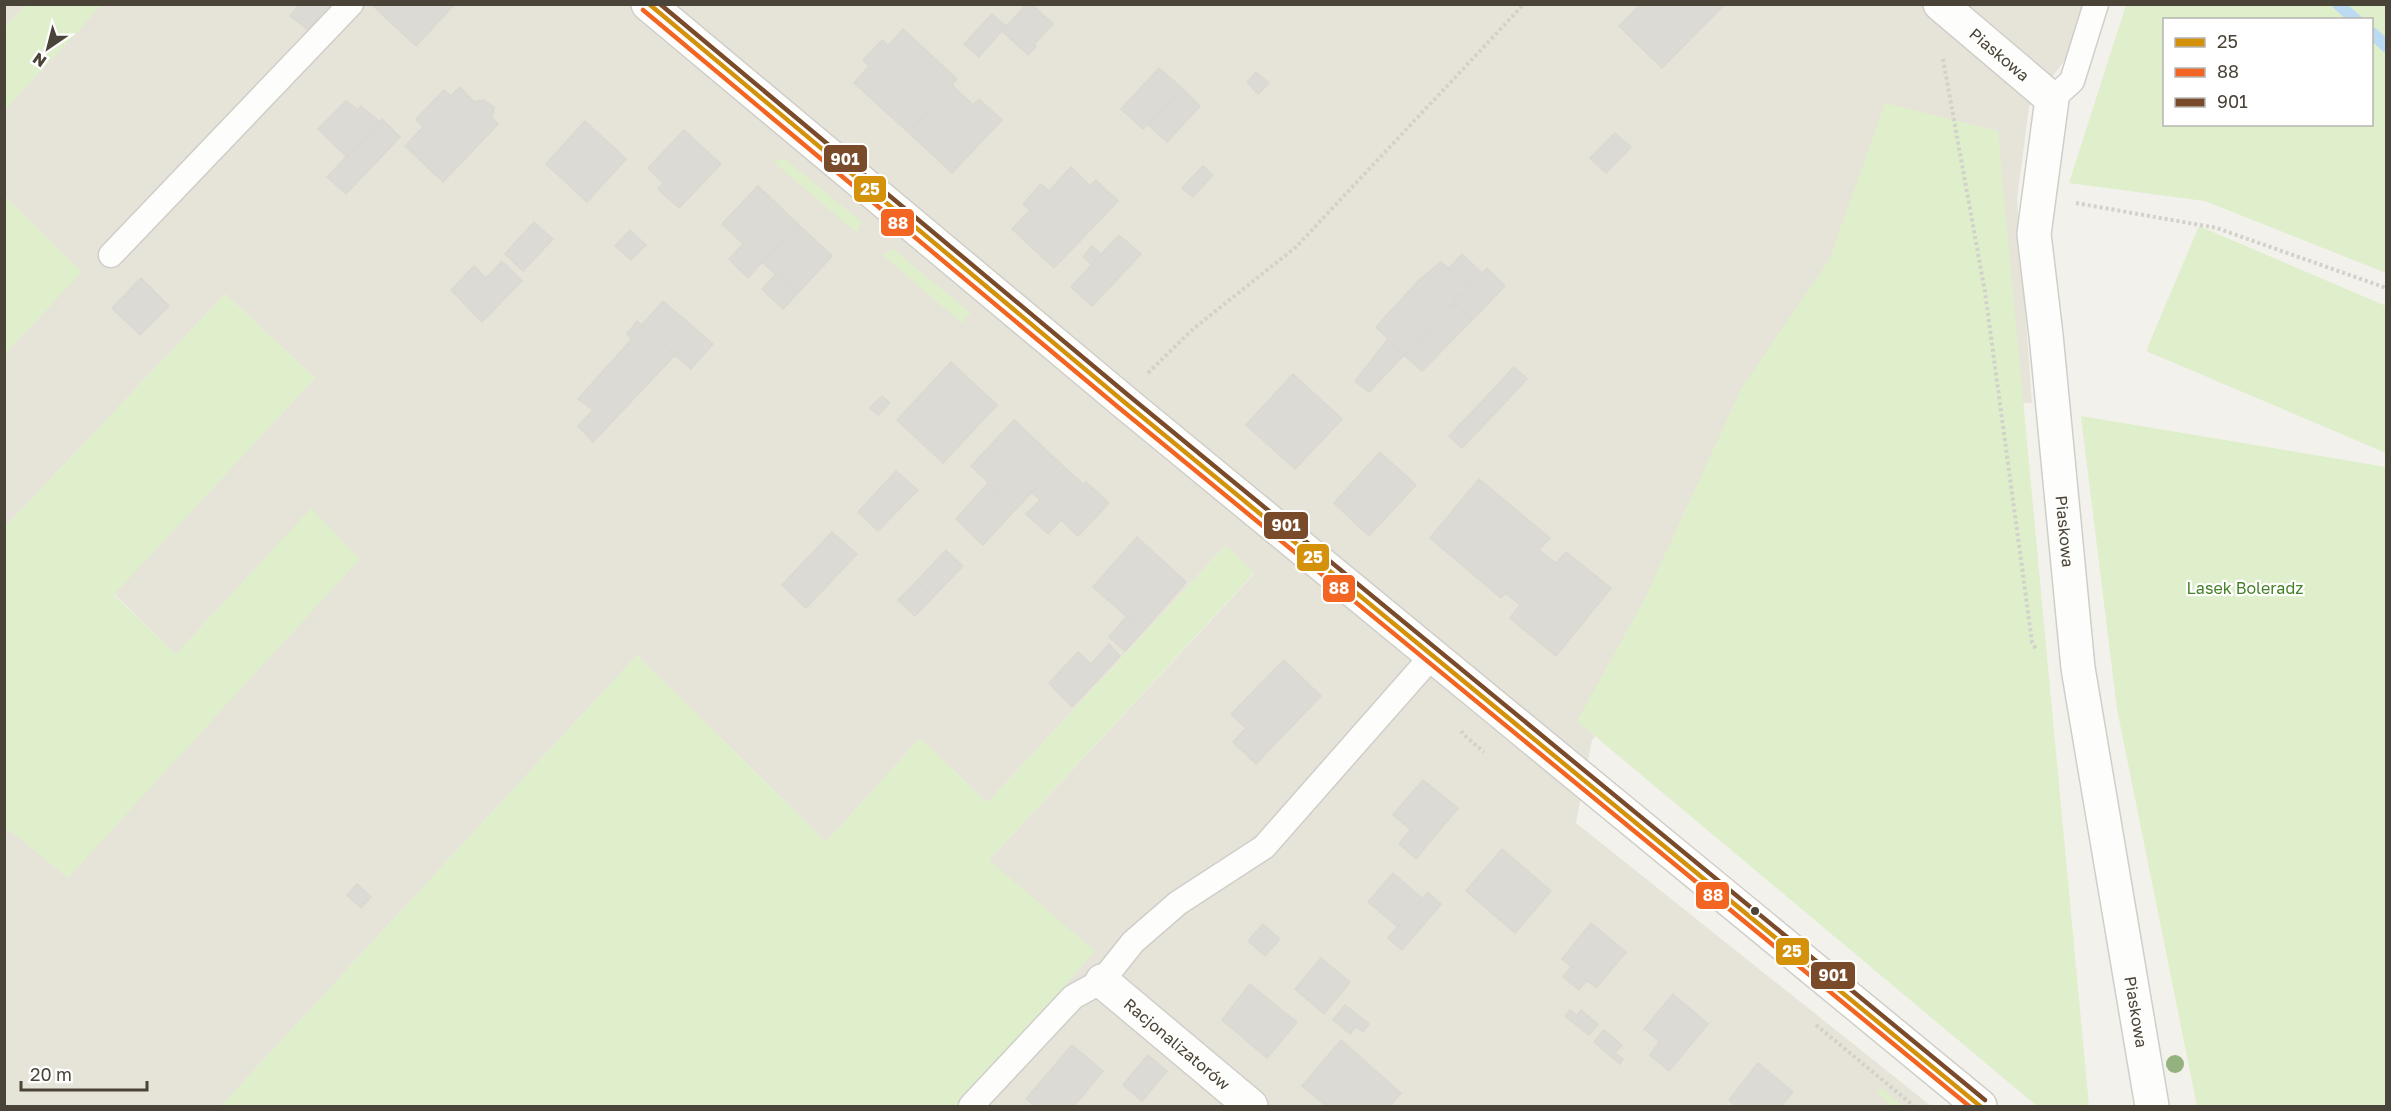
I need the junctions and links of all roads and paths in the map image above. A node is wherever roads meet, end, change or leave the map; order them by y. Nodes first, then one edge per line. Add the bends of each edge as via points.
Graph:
1 (351, 4) edge
2 (648, 4) edge
3 (1524, 4) edge
4 (1940, 4) edge
5 (2096, 4) edge
6 (2052, 99) junction
7 (2040, 197) junction
8 (111, 255) dead end
9 (2386, 288) edge
10 (1123, 401) junction
11 (1433, 655) junction
12 (1102, 981) junction
13 (971, 1107) edge
14 (1251, 1107) edge
15 (1980, 1107) edge
16 (2152, 1107) edge

1 - 8 lane
2 - 10 street
3 - 10 path via 1296,247 1193,329
4 - 6 street, Piaskowa
5 - 6 lane via 2072,81
6 - 7 street, Piaskowa
7 - 9 path via 2217,228
7 - 16 street, Piaskowa via 2034,234 2078,668
10 - 11 street
11 - 12 lane via 1264,847 1178,903 1133,942
11 - 15 street
12 - 13 lane via 1073,997
12 - 14 street, Racjonalizatorów

